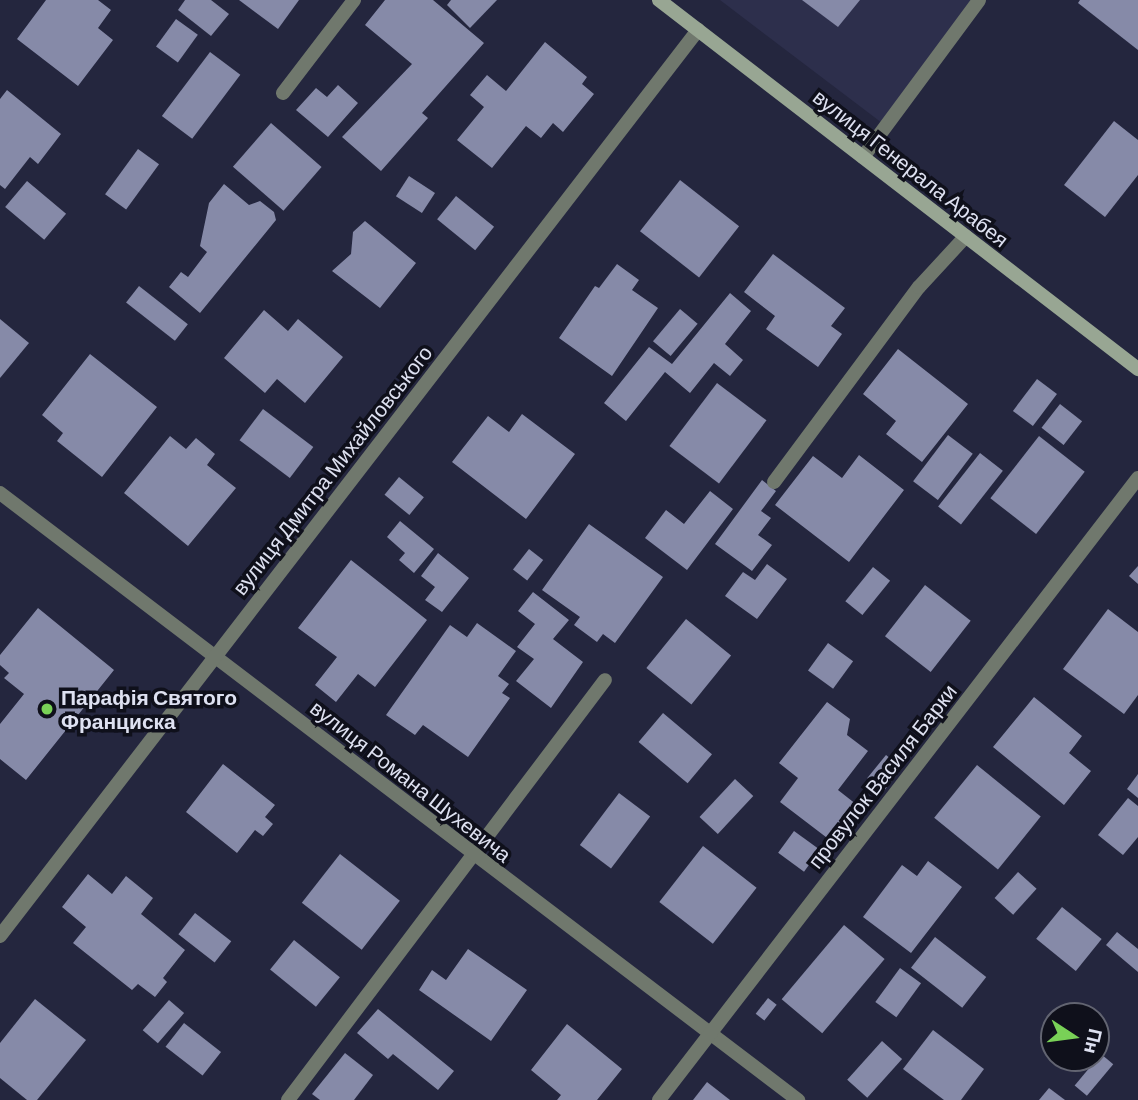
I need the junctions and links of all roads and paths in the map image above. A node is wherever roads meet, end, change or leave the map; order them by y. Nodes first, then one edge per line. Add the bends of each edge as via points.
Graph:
1 (354, 0) edge
2 (659, 0) edge
3 (979, 0) edge
4 (698, 30) junction
5 (283, 93) dead end
6 (863, 157) junction
7 (966, 236) junction
8 (1138, 369) edge
9 (1138, 478) edge
10 (774, 482) dead end
11 (0, 493) edge
12 (213, 656) junction
13 (604, 680) dead end
14 (470, 854) junction
15 (0, 936) edge
16 (709, 1035) junction
17 (288, 1100) edge
18 (659, 1100) edge
19 (798, 1100) edge

1 - 5 street
2 - 4 main road, вулиця Генерала Арабея
3 - 6 street
4 - 6 main road, вулиця Генерала Арабея
4 - 12 street, вулиця Дмитра Михайловського
6 - 7 main road, вулиця Генерала Арабея
7 - 8 main road, вулиця Генерала Арабея
7 - 10 street via 919,287
9 - 16 street, провулок Василя Барки
11 - 12 street, вулиця Романа Шухевича
12 - 14 street, вулиця Романа Шухевича
12 - 15 street, вулиця Дмитра Михайловського
13 - 14 street
14 - 16 street, вулиця Романа Шухевича
14 - 17 street
16 - 18 street, провулок Василя Барки
16 - 19 street, вулиця Романа Шухевича

